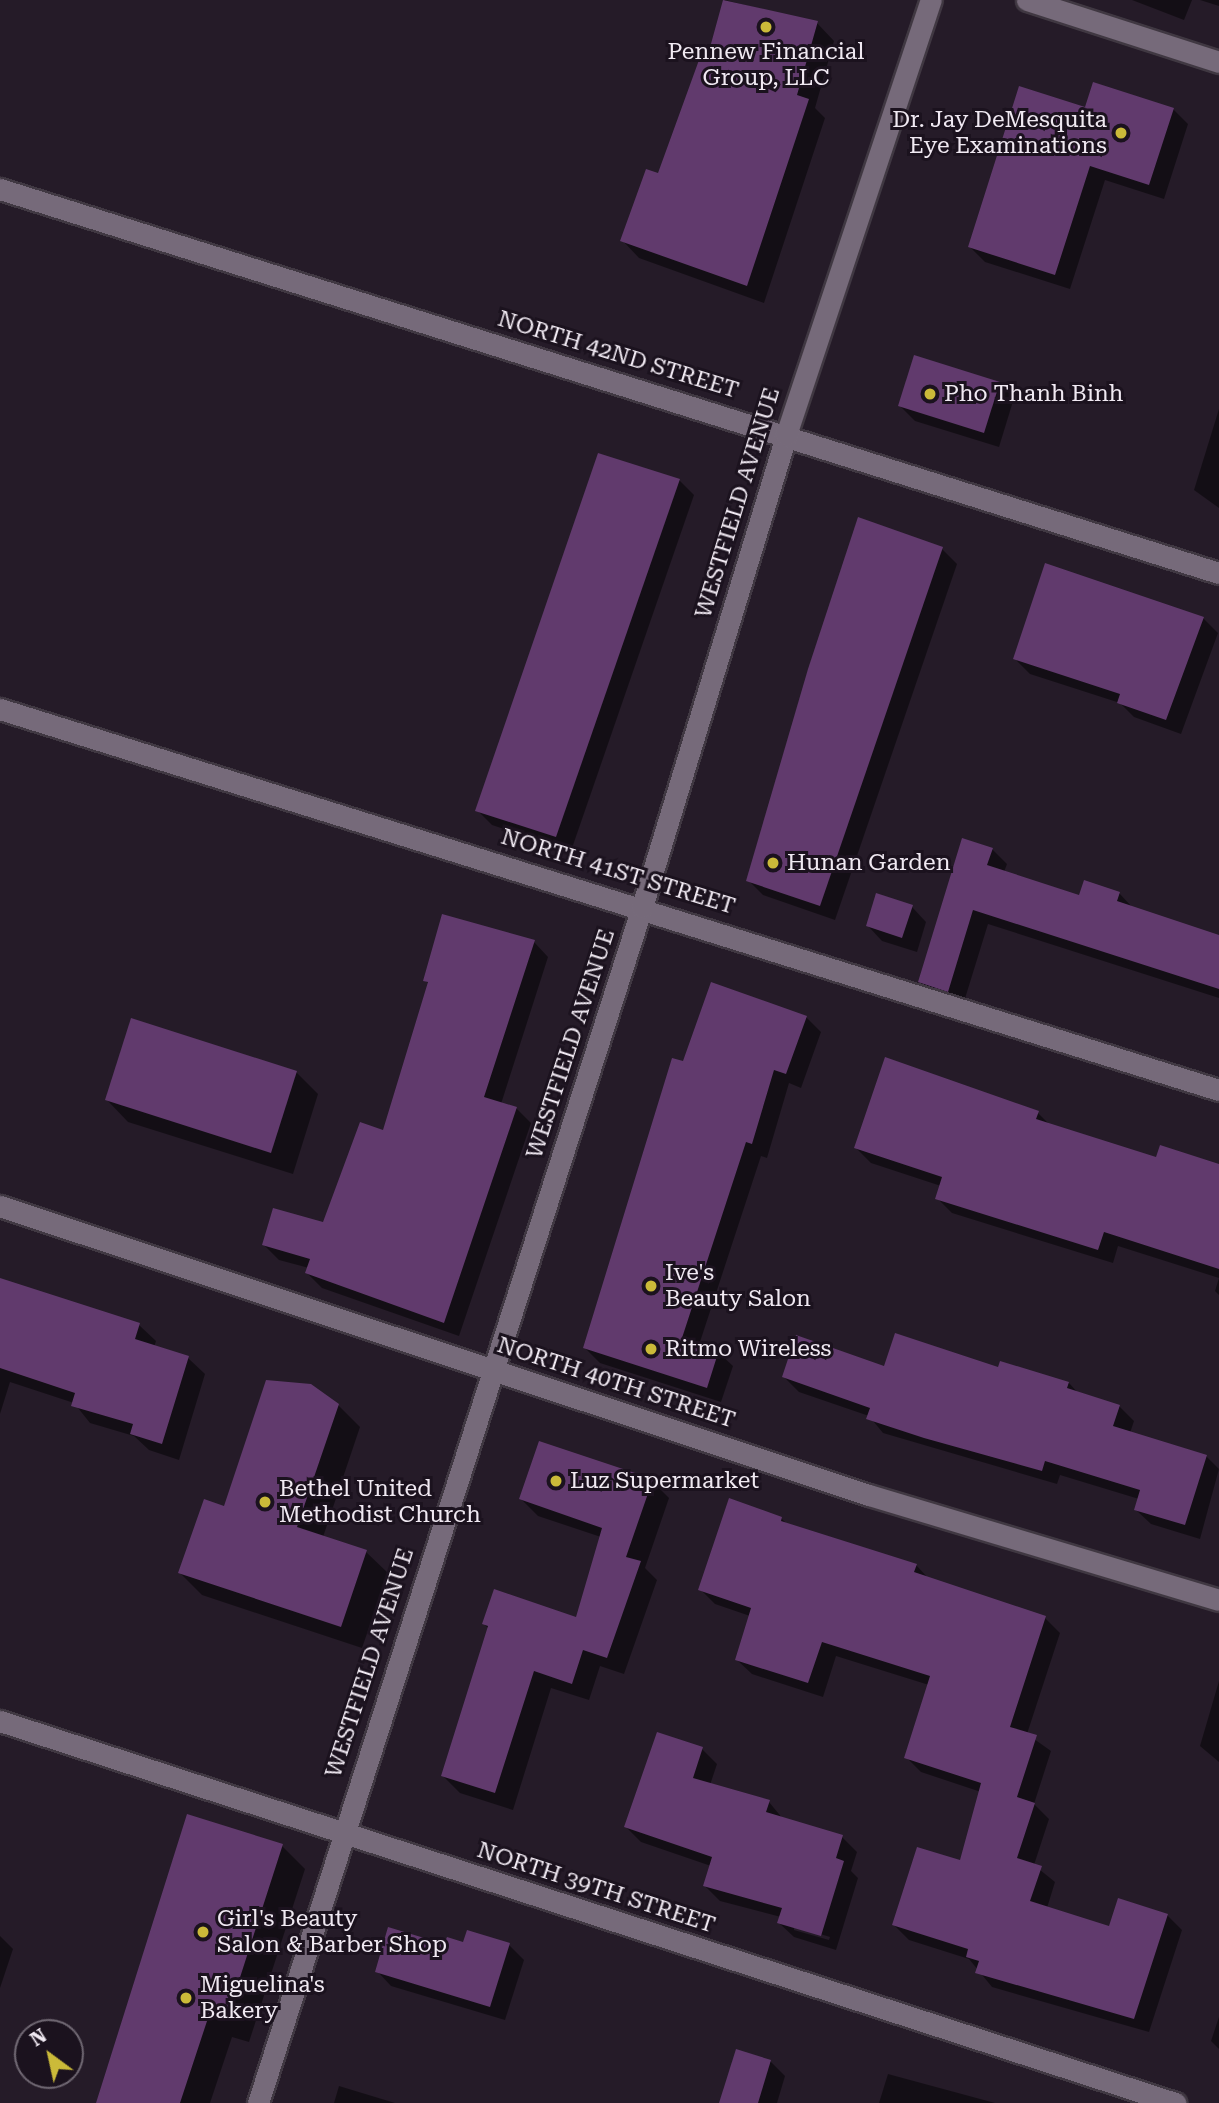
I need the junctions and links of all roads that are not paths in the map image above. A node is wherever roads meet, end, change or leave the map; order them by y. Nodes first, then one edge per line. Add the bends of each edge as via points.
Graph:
1 (930, 0) edge
2 (1027, 0) edge
3 (1219, 62) edge
4 (0, 189) edge
5 (786, 435) junction
6 (1219, 573) edge
7 (0, 709) edge
8 (642, 907) junction
9 (1219, 1090) edge
10 (0, 1206) edge
11 (495, 1371) junction
12 (1219, 1600) edge
13 (0, 1721) edge
14 (342, 1833) junction
15 (258, 2103) edge
16 (1175, 2103) edge

1 - 5 street, WESTFIELD AVENUE
2 - 3 street
4 - 5 street, NORTH 42ND STREET
5 - 6 street, NORTH 42ND STREET
5 - 8 street, WESTFIELD AVENUE
7 - 8 street, NORTH 41ST STREET
8 - 9 street, NORTH 41ST STREET
8 - 11 street, WESTFIELD AVENUE
10 - 11 street, NORTH 40TH STREET
11 - 12 street, NORTH 40TH STREET via 869,1495
11 - 14 street, WESTFIELD AVENUE
13 - 14 street, NORTH 39TH STREET
14 - 15 street, WESTFIELD AVENUE
14 - 16 street, NORTH 39TH STREET

